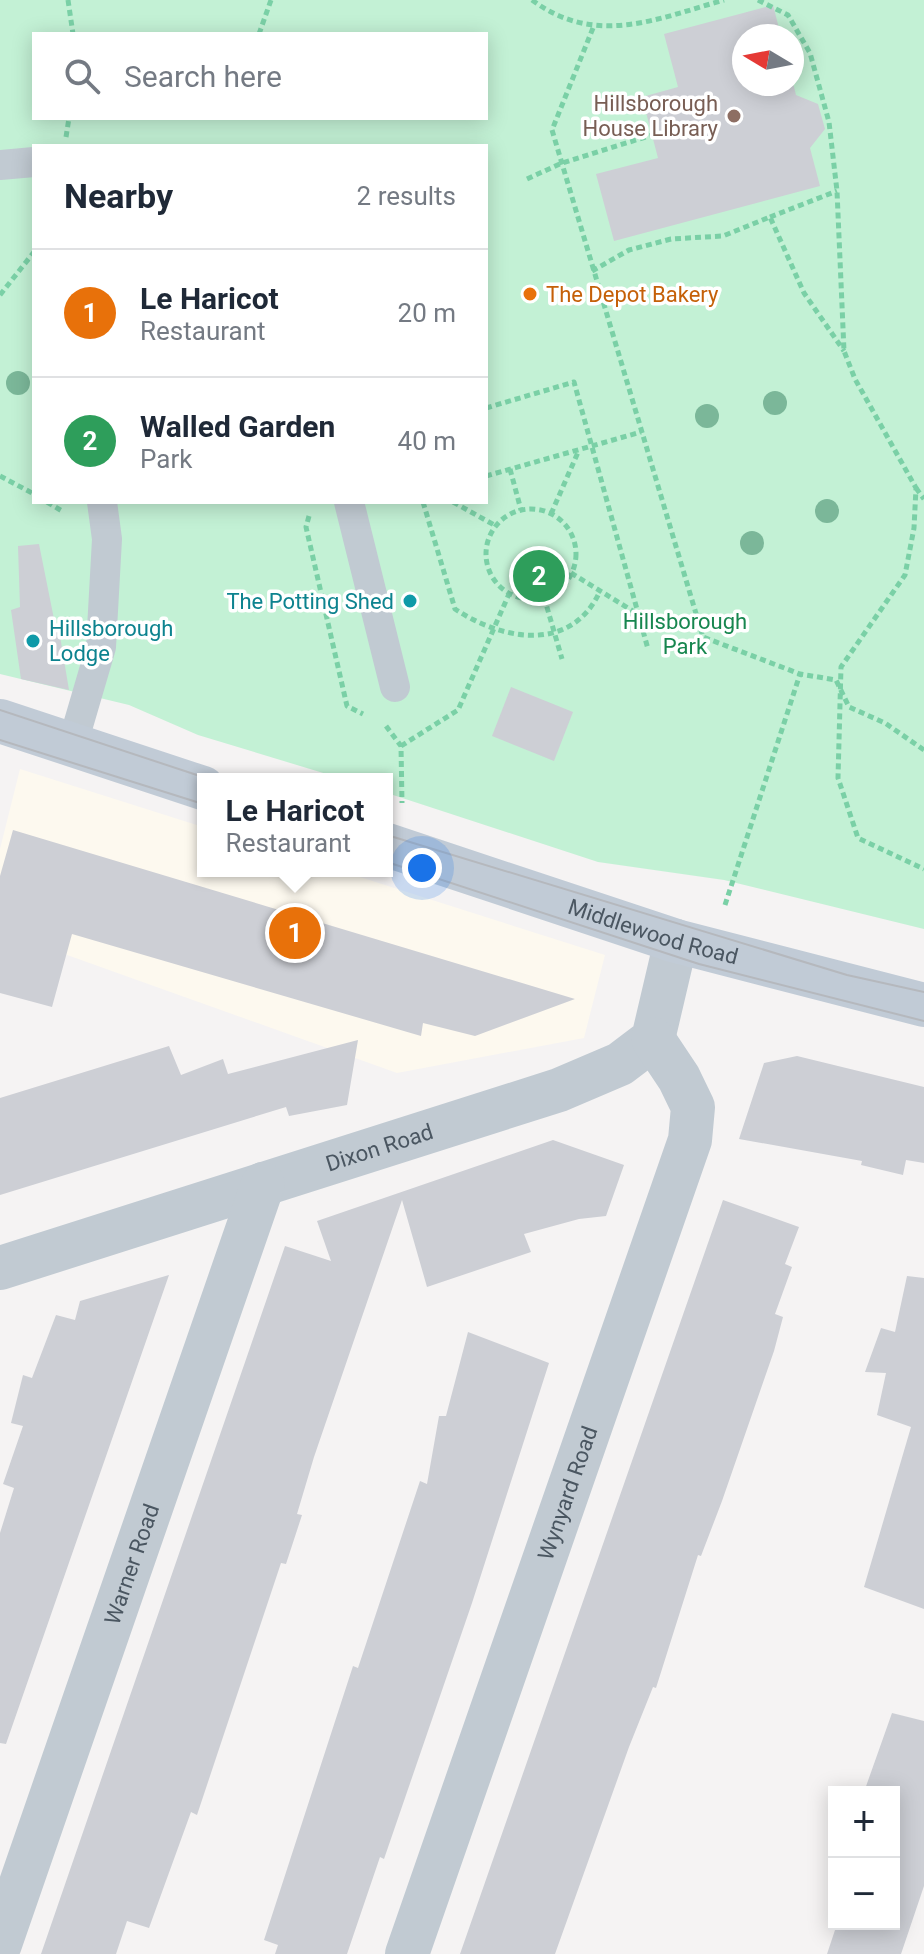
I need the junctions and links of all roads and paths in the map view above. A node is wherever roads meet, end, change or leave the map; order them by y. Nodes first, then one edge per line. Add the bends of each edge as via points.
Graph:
1 (68, 0) edge
2 (271, 0) edge
3 (532, 0) edge
4 (724, 0) edge
5 (758, 0) edge
6 (593, 28) junction
7 (73, 32) edge
8 (260, 32) edge
9 (69, 120) edge
10 (652, 135) dead end
11 (63, 144) edge
12 (32, 162) edge
13 (562, 163) junction
14 (0, 165) edge
15 (527, 179) dead end
16 (837, 191) junction
17 (770, 217) junction
18 (32, 255) edge
19 (592, 271) junction
20 (0, 295) edge
21 (844, 351) junction
22 (488, 407) edge
23 (641, 432) junction
24 (593, 446) junction
25 (579, 450) junction
26 (510, 469) junction
27 (488, 475) edge
28 (0, 476) edge
29 (916, 488) junction
30 (32, 493) edge
31 (924, 499) edge
32 (102, 504) edge
33 (349, 504) edge
34 (424, 504) edge
35 (457, 504) edge
36 (521, 510) junction
37 (551, 514) junction
38 (496, 526) junction
39 (571, 573) junction
40 (600, 591) junction
41 (509, 593) junction
42 (544, 597) junction
43 (641, 616) junction
44 (493, 629) junction
45 (553, 632) junction
46 (648, 649) dead end
47 (562, 659) dead end
48 (800, 674) junction
49 (395, 687) dead end
50 (841, 690) junction
51 (1, 723) edge
52 (72, 746) junction
53 (401, 746) dead end
54 (924, 750) edge
55 (197, 786) edge
56 (393, 847) edge
57 (924, 869) edge
58 (693, 946) junction
59 (924, 1005) edge
60 (653, 1039) junction
61 (263, 1184) junction
62 (0, 1268) edge
63 (0, 1944) edge
64 (407, 1954) edge

1 - 7 path
2 - 8 path
3 - 6 path
4 - 6 path via 634,25
5 - 16 path via 788,15 810,53 829,122
6 - 13 path via 552,130
9 - 11 path
10 - 13 path
12 - 14 lane
13 - 15 path
13 - 19 path
16 - 17 path
16 - 21 path
17 - 19 path via 723,236 671,239 629,250
17 - 21 path via 804,293
18 - 20 path
19 - 23 path
21 - 29 path
22 - 24 path via 574,382
23 - 24 path
23 - 48 path via 703,637
24 - 25 path
24 - 43 path
25 - 26 path
25 - 37 path
26 - 27 path
26 - 36 path
28 - 30 path
29 - 31 path
29 - 50 path via 905,575 841,667
32 - 52 lane via 107,539 101,647
33 - 49 lane
34 - 44 path via 455,609
35 - 38 path
36 - 37 path
36 - 38 path
37 - 39 path via 572,535 576,550
38 - 41 path via 488,540 489,570
39 - 40 path
39 - 42 path via 558,590
40 - 43 path
40 - 45 path via 592,609 576,624
41 - 42 path
41 - 44 path
42 - 45 path
43 - 46 path
44 - 45 path via 524,638
44 - 53 path via 458,710
45 - 47 path
48 - 50 path via 836,680
48 - 58 path
50 - 54 path via 849,707 885,723
50 - 57 path via 838,778 858,838
51 - 52 street
52 - 55 street
56 - 58 street, Middlewood Road
58 - 59 street, Middlewood Road
58 - 60 street
60 - 61 street, Dixon Road via 620,1064 559,1090
60 - 64 street, Wynyard Road via 693,1107 690,1140
61 - 62 street, Dixon Road
61 - 63 street, Warner Road

